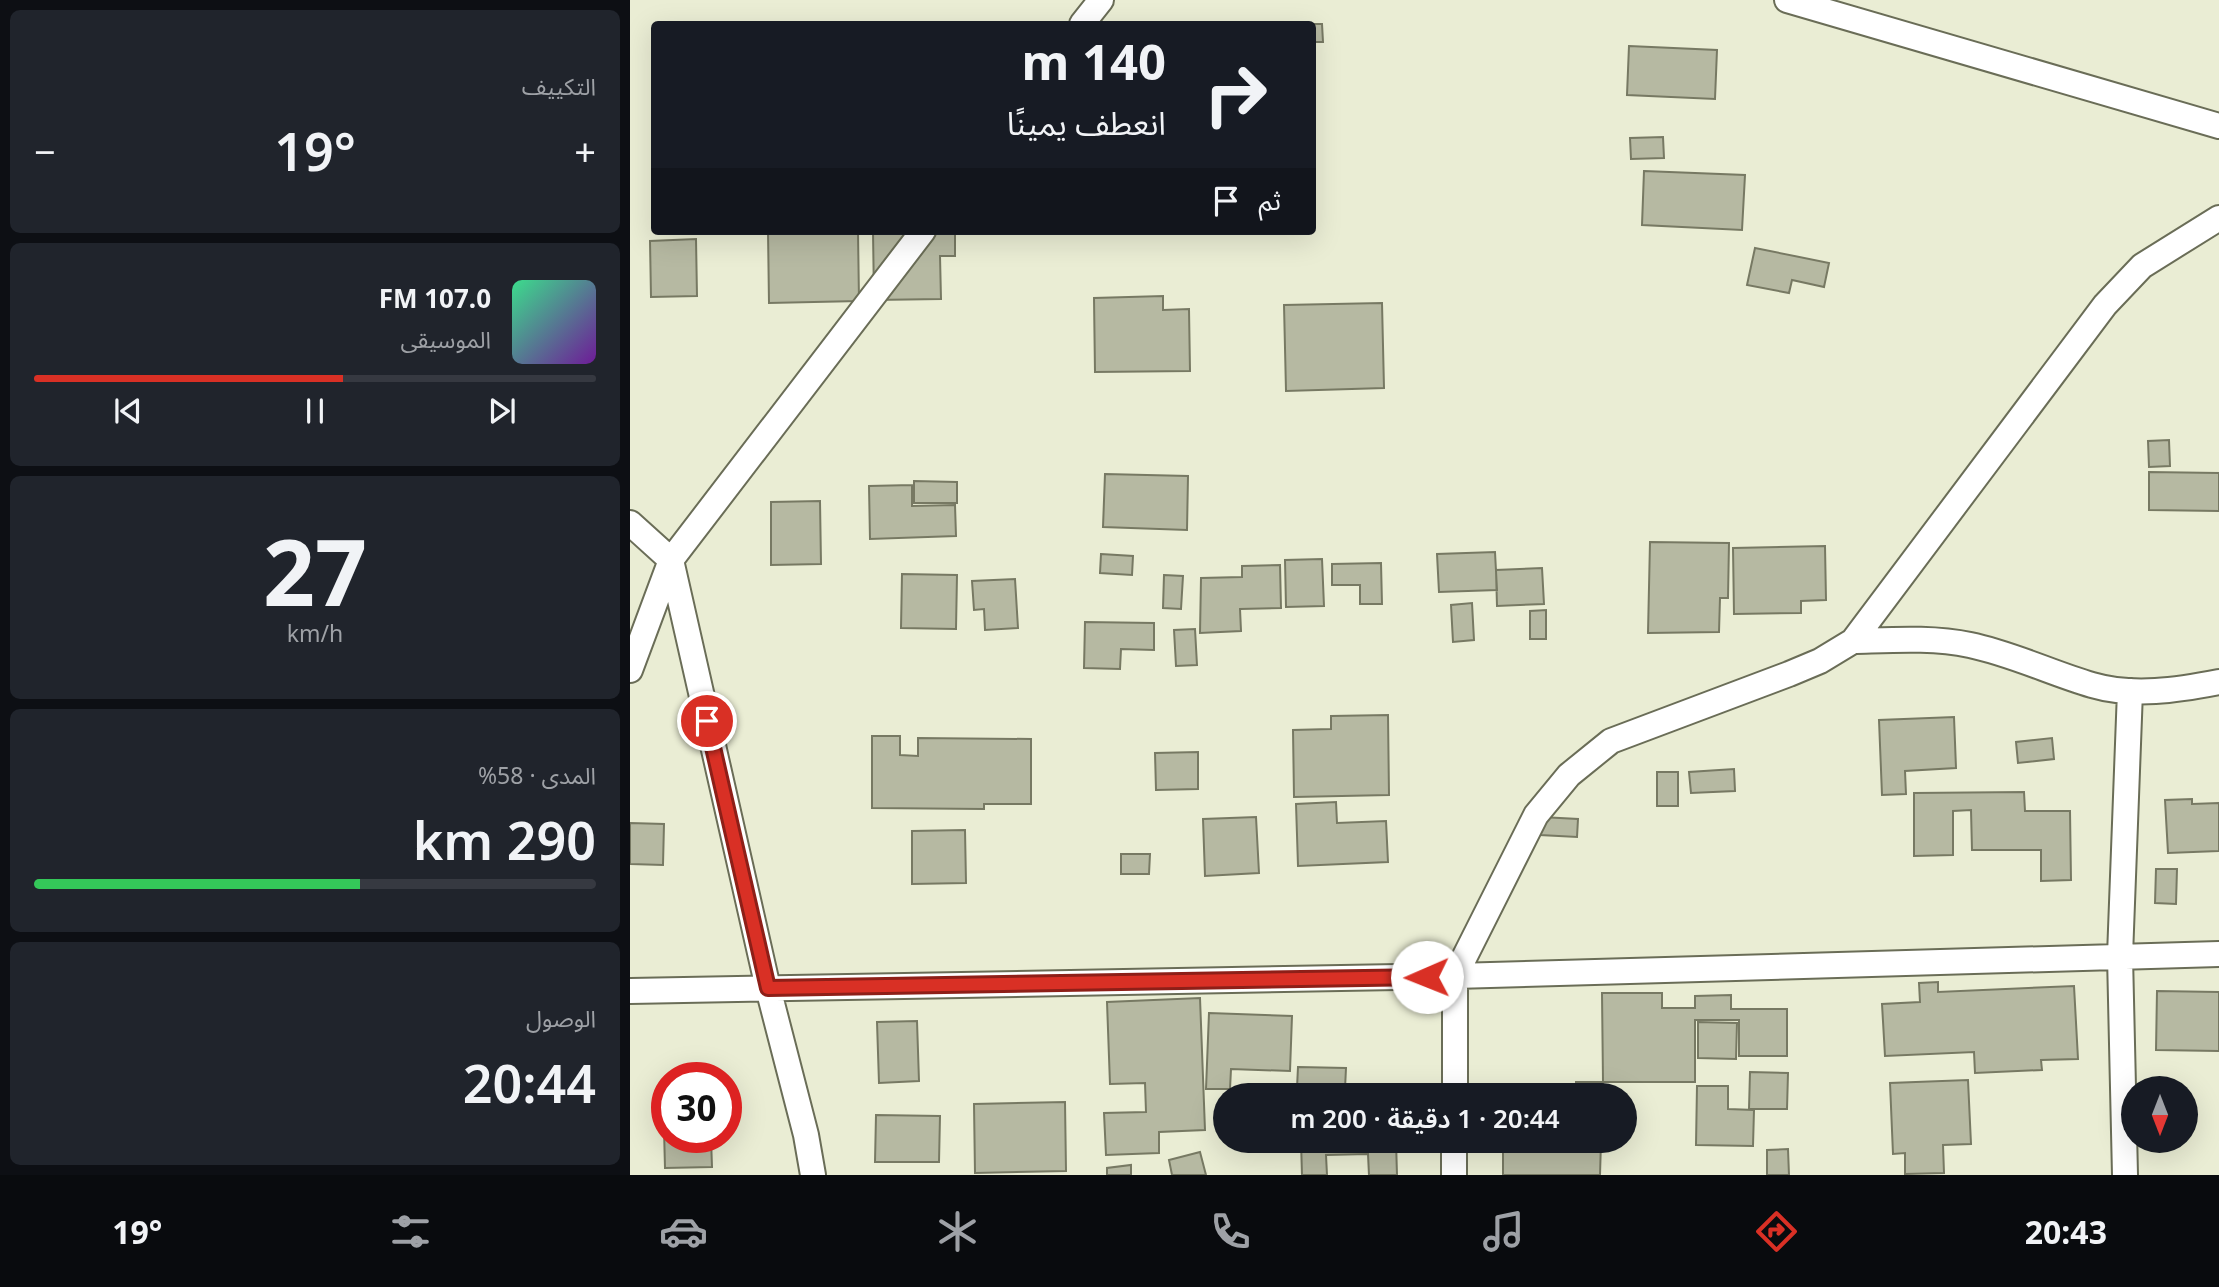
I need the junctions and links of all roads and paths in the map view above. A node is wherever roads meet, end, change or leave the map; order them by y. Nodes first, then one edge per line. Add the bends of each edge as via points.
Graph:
1 (1101, 0) edge
2 (1787, 0) edge
3 (1084, 21) edge
4 (2219, 126) edge
5 (2219, 218) edge
6 (920, 235) edge
7 (630, 523) edge
8 (671, 560) junction
9 (1853, 641) junction
10 (630, 670) edge
11 (2219, 682) edge
12 (2130, 691) junction
13 (2219, 954) edge
14 (2120, 956) junction
15 (1455, 976) junction
16 (768, 988) junction
17 (630, 990) edge
18 (1455, 1083) edge
19 (1454, 1153) edge
20 (813, 1175) edge
21 (1454, 1175) edge
22 (2125, 1175) edge

1 - 3 street
2 - 4 street
5 - 9 street via 2142,266 2105,305
6 - 8 street
7 - 8 street
8 - 10 street
8 - 16 street
9 - 12 street via 1932,640 1968,645 2094,685
9 - 15 street via 1789,674 1611,741 1569,775 1536,815
11 - 12 street via 2180,690
12 - 14 street
13 - 14 street
14 - 15 street
14 - 22 street
15 - 16 street
15 - 18 street
16 - 17 street
16 - 20 street
19 - 21 street

